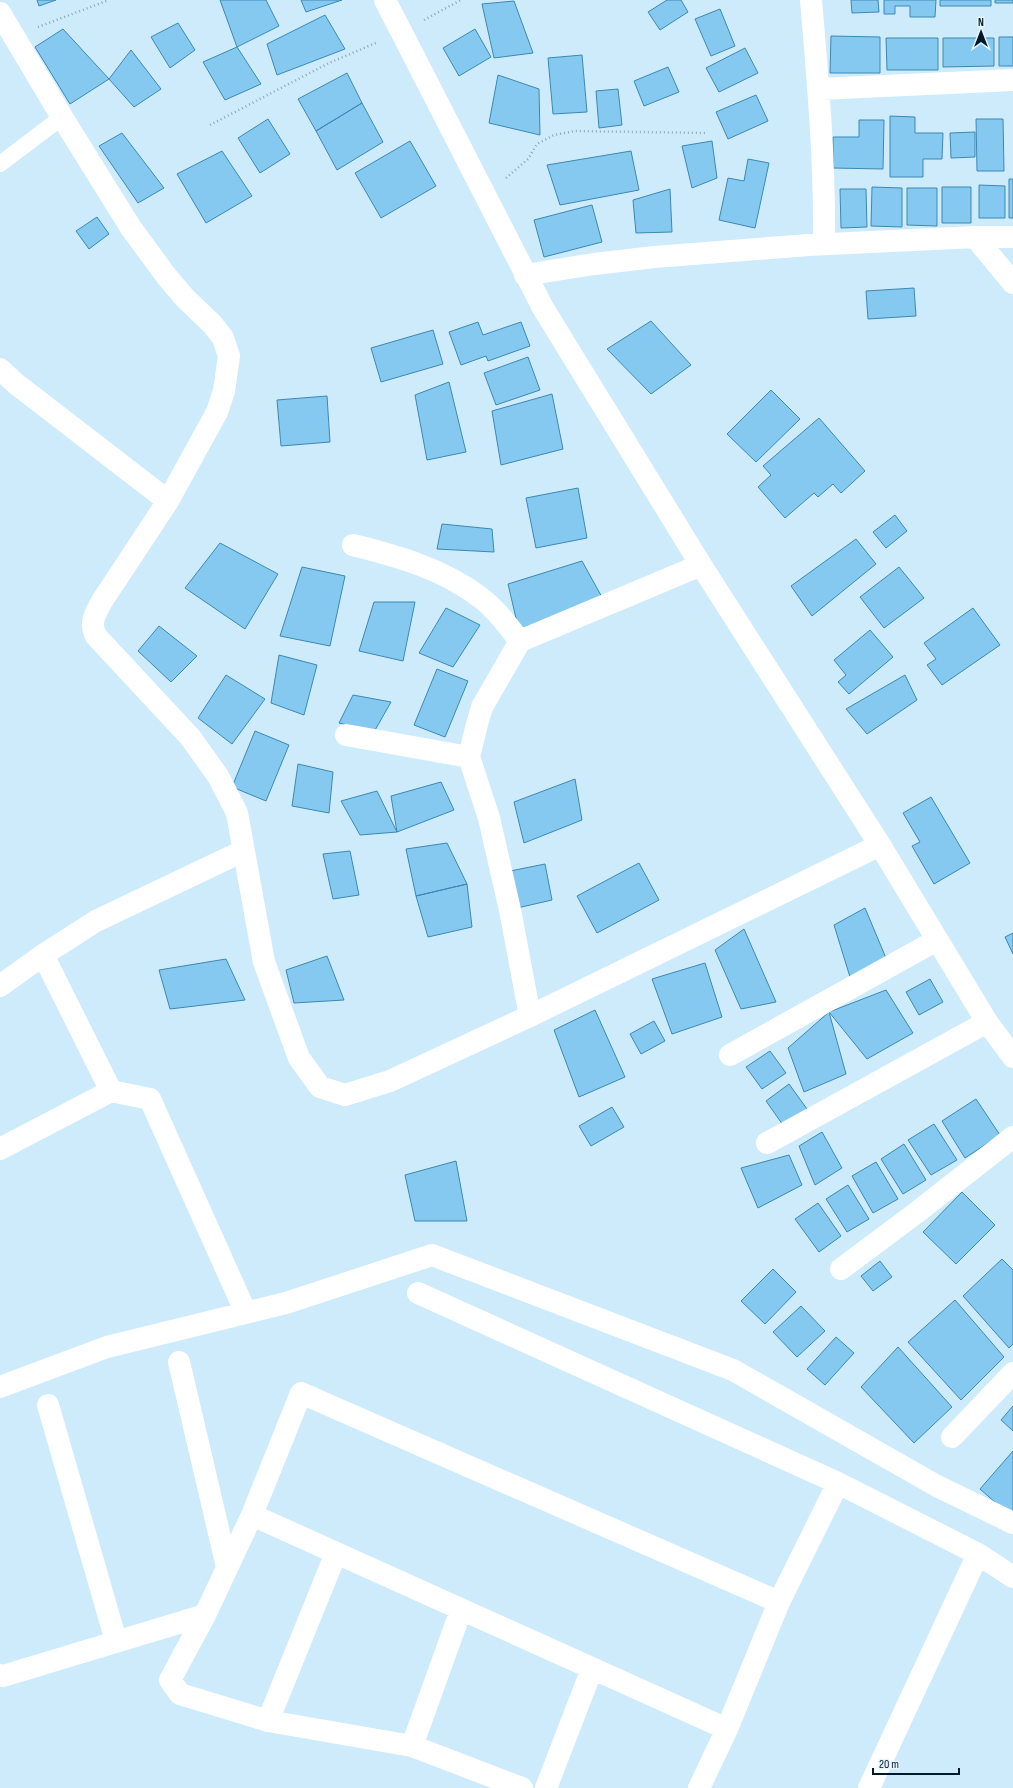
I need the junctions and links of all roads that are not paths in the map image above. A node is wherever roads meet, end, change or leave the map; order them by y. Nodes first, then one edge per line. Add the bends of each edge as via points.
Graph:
1 (385, 0) edge
2 (811, 0) edge
3 (0, 13) edge
4 (1013, 80) edge
5 (819, 89) junction
6 (62, 117) junction
7 (0, 164) edge
8 (975, 237) junction
9 (1013, 237) edge
10 (824, 244) junction
11 (525, 275) junction
12 (1013, 284) edge
13 (0, 369) edge
14 (168, 502) junction
15 (353, 545) dead end
16 (701, 565) junction
17 (520, 641) junction
18 (346, 735) dead end
19 (470, 757) junction
20 (880, 845) junction
21 (243, 852) junction
22 (937, 940) junction
23 (43, 955) junction
24 (0, 986) edge
25 (530, 1016) junction
26 (987, 1022) junction
27 (730, 1054) dead end
28 (1013, 1057) edge
29 (111, 1091) junction
30 (1013, 1137) edge
31 (768, 1144) dead end
32 (0, 1149) edge
33 (842, 1268) dead end
34 (418, 1293) dead end
35 (246, 1313) junction
36 (179, 1362) dead end
37 (1013, 1373) edge
38 (0, 1387) edge
39 (48, 1405) dead end
40 (952, 1437) dead end
41 (838, 1483) junction
42 (252, 1515) junction
43 (1013, 1523) edge
44 (336, 1553) junction
45 (978, 1554) junction
46 (227, 1567) junction
47 (1013, 1577) edge
48 (779, 1602) junction
49 (461, 1610) junction
50 (205, 1615) junction
51 (116, 1641) junction
52 (592, 1669) junction
53 (0, 1675) edge
54 (268, 1721) junction
55 (727, 1729) junction
56 (412, 1746) junction
57 (522, 1788) edge
58 (546, 1788) edge
59 (699, 1788) edge
60 (869, 1788) edge

1 - 11 street
2 - 5 street
3 - 6 street
4 - 5 street
5 - 10 street
6 - 7 lane
6 - 14 street via 131,228 171,282 222,338 229,356 224,391 217,412
8 - 9 street
8 - 10 street
8 - 12 street
10 - 11 street via 654,256
11 - 16 street
13 - 14 street
14 - 21 street via 102,601 94,616 92,628 96,636 190,737 218,776 237,813
15 - 17 street via 416,564 454,580 481,598
16 - 17 street
16 - 20 street
17 - 19 street via 482,707
18 - 19 street
19 - 25 street via 489,818
20 - 22 street
20 - 25 street
21 - 23 street via 96,921
21 - 25 street via 264,962 299,1058 320,1087 345,1095 390,1081
22 - 26 street
22 - 27 street
23 - 24 street
23 - 29 street
26 - 28 street
26 - 31 street
29 - 32 street
29 - 35 street via 150,1099
30 - 33 street
34 - 41 street
35 - 38 street via 107,1346
35 - 43 street via 286,1303 432,1255 733,1370 937,1486
36 - 46 street
37 - 40 street
39 - 51 street
41 - 45 street
41 - 48 street
42 - 44 street
42 - 46 street
42 - 48 street via 301,1393
44 - 49 street
44 - 54 street
45 - 47 street
45 - 60 street
46 - 50 street
48 - 55 street
49 - 52 street
49 - 56 street
50 - 51 street
50 - 54 street via 170,1680 180,1694
51 - 53 street
52 - 55 street
52 - 58 street
54 - 56 street
55 - 59 street
56 - 57 street

